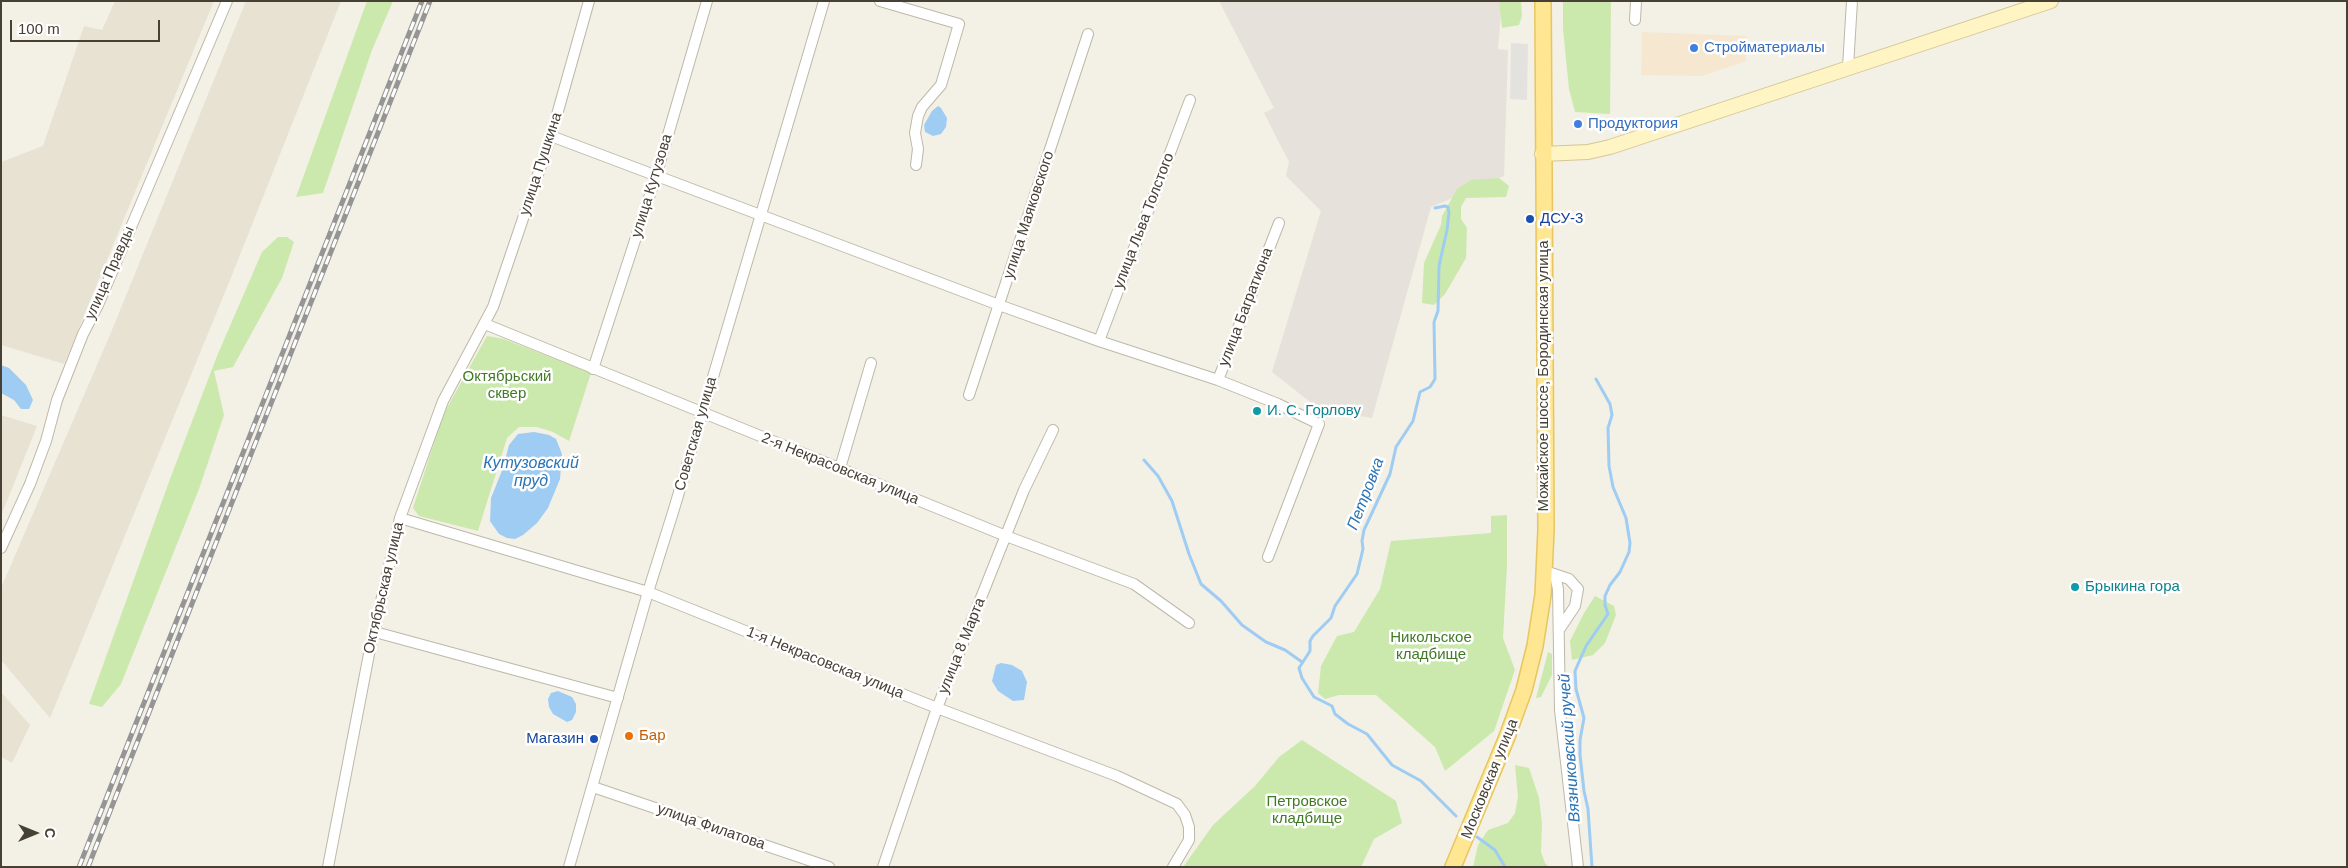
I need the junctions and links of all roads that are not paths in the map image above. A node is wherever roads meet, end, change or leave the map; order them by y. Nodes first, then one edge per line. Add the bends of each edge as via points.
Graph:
1 (227, 1) edge
2 (589, 1) edge
3 (707, 1) edge
4 (824, 1) edge
5 (880, 1) edge
6 (1543, 1) edge
7 (1636, 1) edge
8 (1852, 1) edge
9 (2051, 1) edge
10 (2028, 5) edge
11 (1635, 20) dead end
12 (1088, 34) dead end
13 (1848, 67) junction
14 (1190, 100) dead end
15 (551, 136) junction
16 (1542, 154) junction
17 (916, 164) dead end
18 (656, 176) junction
19 (760, 216) junction
20 (1279, 223) dead end
21 (999, 305) junction
22 (485, 324) junction
23 (1099, 341) junction
24 (871, 363) dead end
25 (593, 369) junction
26 (1218, 380) junction
27 (969, 395) dead end
28 (702, 414) junction
29 (1053, 430) dead end
30 (840, 468) junction
31 (400, 518) junction
32 (1006, 536) junction
33 (1, 548) edge
34 (1268, 557) dead end
35 (1550, 573) junction
36 (648, 592) junction
37 (1189, 623) dead end
38 (1559, 630) junction
39 (374, 632) junction
40 (1524, 690) joint
41 (618, 698) junction
42 (937, 708) junction
43 (593, 787) junction
44 (328, 867) edge
45 (569, 867) edge
46 (829, 867) edge
47 (883, 867) edge
48 (1174, 867) edge
49 (1453, 867) edge
50 (1578, 867) edge

1 - 33 street, улица Правды via 164,154 83,334 57,400 30,484
2 - 15 street, улица Пушкина
3 - 18 street, улица Кутузова
4 - 19 street, Советская улица
5 - 17 street via 959,24 941,84 922,106 918,116
6 - 16 main road, Можайское шоссе, Бородинская улица
7 - 11 street
8 - 13 street
9 - 10 street
10 - 13 street
12 - 21 street, улица Маяковского
13 - 16 street via 1610,147 1588,152
14 - 23 street, улица Льва Толстого
15 - 18 street
15 - 22 street, улица Пушкина
16 - 35 main road, Можайское шоссе, Бородинская улица
18 - 19 street
18 - 25 street, улица Кутузова
19 - 21 street
19 - 28 street, Советская улица
20 - 26 street, улица Багратиона
21 - 23 street
21 - 27 street, улица Маяковского
22 - 25 street, 2-я Некрасовская улица
22 - 31 street, Октябрьская улица via 443,400
23 - 26 street
24 - 30 street
25 - 28 street, 2-я Некрасовская улица
26 - 34 street, улица Багратиона via 1319,424
28 - 30 street, 2-я Некрасовская улица
28 - 36 street, Советская улица
29 - 32 street, улица 8 Марта
30 - 32 street, 2-я Некрасовская улица
31 - 36 street, 1-я Некрасовская улица
31 - 39 street, Октябрьская улица
32 - 37 street, 2-я Некрасовская улица via 1134,584
32 - 42 street, улица 8 Марта
35 - 38 street via 1558,589
35 - 38 street via 1573,581 1578,593 1575,606
35 - 40 main road, Можайское шоссе, Бородинская улица
36 - 41 street, Советская улица
36 - 42 street, 1-я Некрасовская улица
38 - 50 street via 1560,710
39 - 41 street
39 - 44 street, Октябрьская улица
40 - 49 main road, Московская улица via 1508,737
41 - 43 street, Советская улица
42 - 47 street, улица 8 Марта
42 - 48 street, 1-я Некрасовская улица via 1117,776 1177,804 1185,815 1189,840
43 - 45 street, Советская улица
43 - 46 street, улица Филатова

